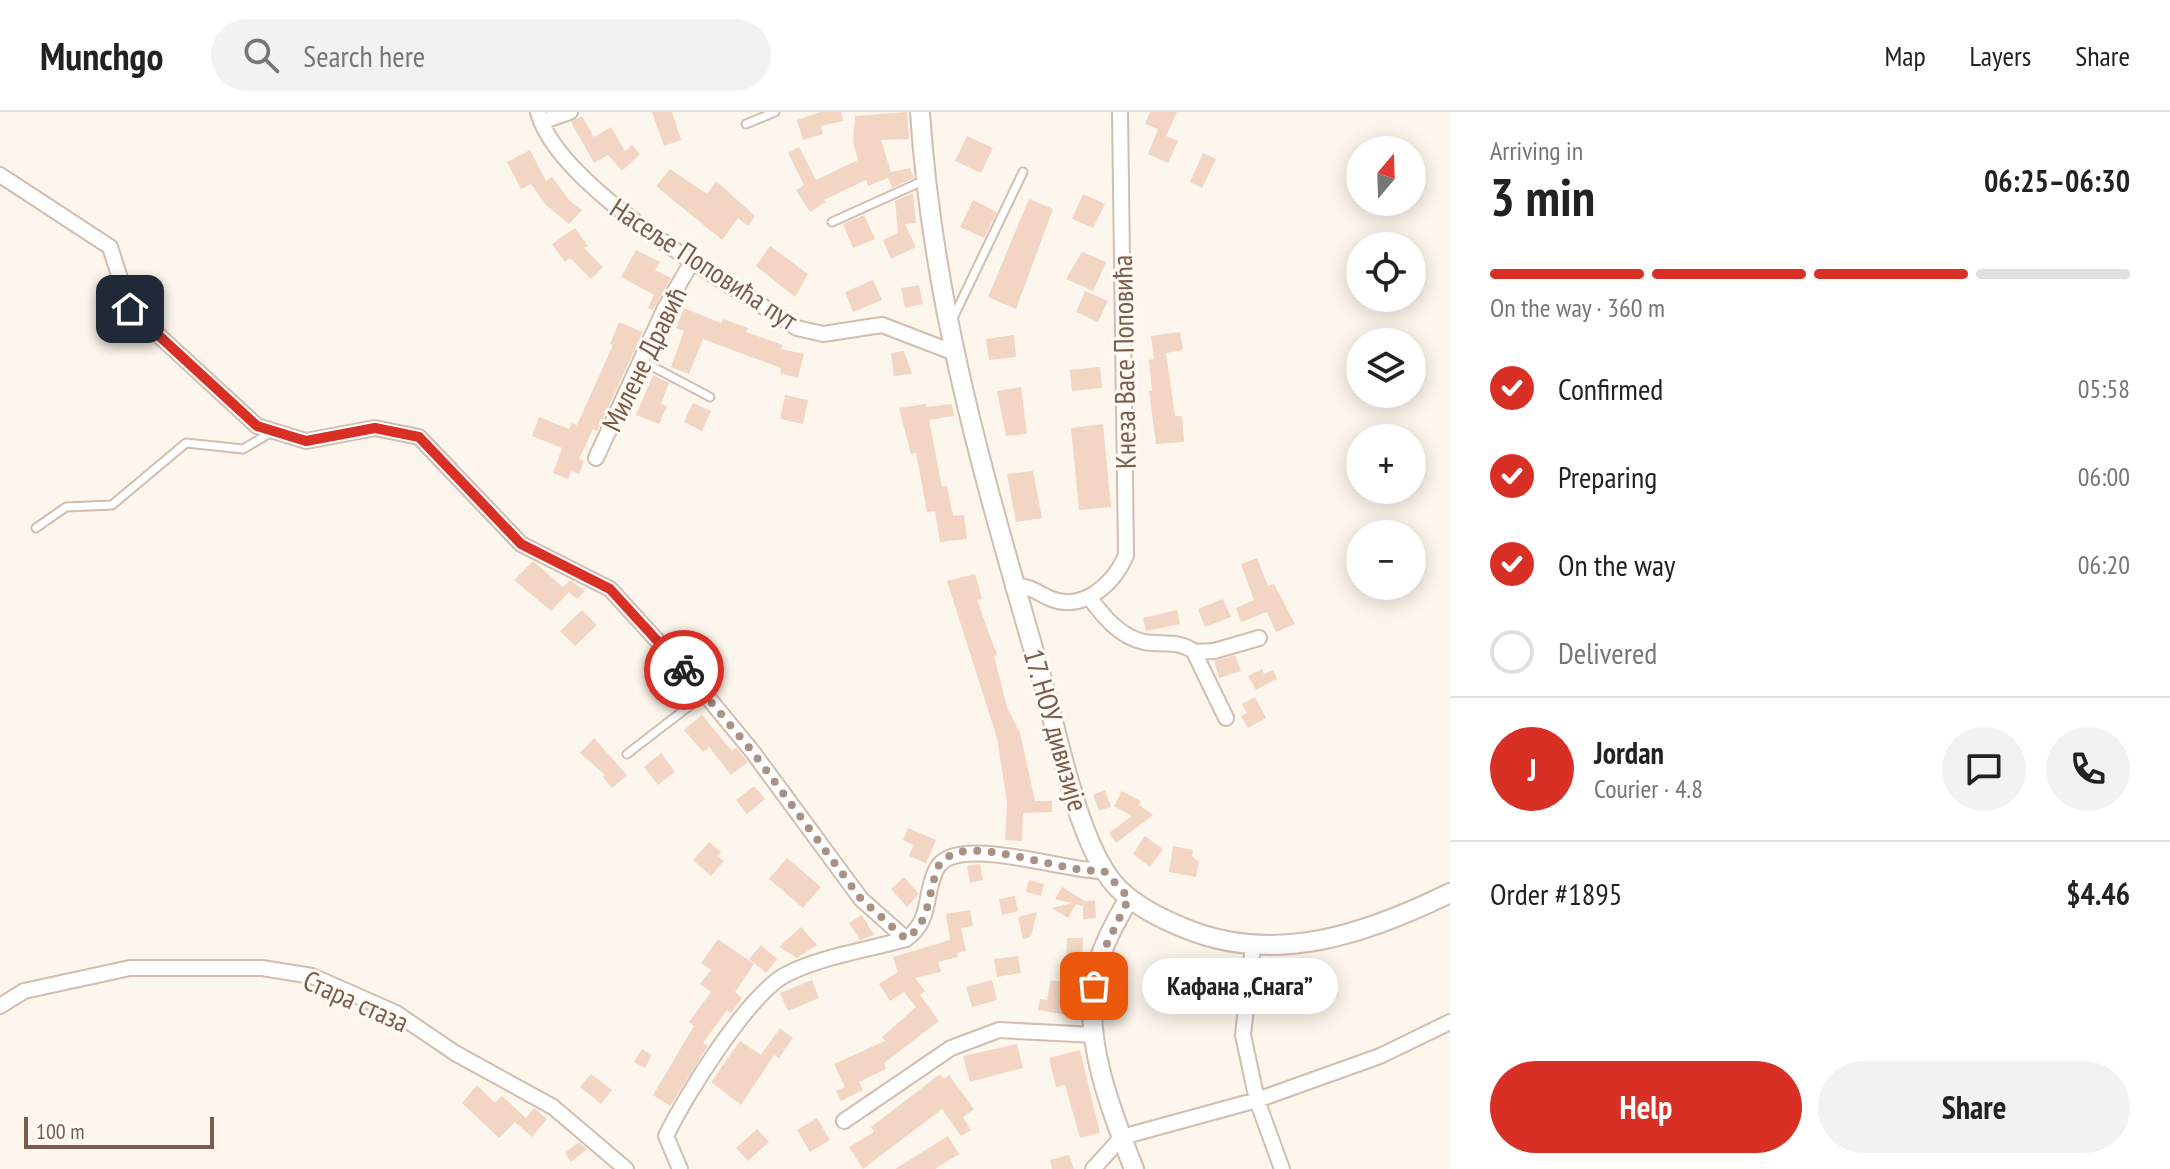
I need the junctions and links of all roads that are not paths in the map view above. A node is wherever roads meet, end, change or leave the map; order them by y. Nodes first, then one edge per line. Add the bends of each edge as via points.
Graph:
1 (570, 112) edge
2 (775, 112) edge
3 (1120, 112) edge
4 (921, 113) edge
5 (540, 117) edge
6 (746, 124) dead end
7 (1023, 172) dead end
8 (0, 175) edge
9 (925, 180) junction
10 (832, 222) dead end
11 (693, 260) junction
12 (948, 327) junction
13 (955, 353) junction
14 (642, 361) junction
15 (710, 397) dead end
16 (274, 431) junction
17 (596, 458) dead end
18 (36, 528) dead end
19 (1013, 587) junction
20 (1089, 597) junction
21 (1259, 638) dead end
22 (1194, 652) junction
23 (705, 694) junction
24 (1226, 718) dead end
25 (627, 754) dead end
26 (1104, 871) junction
27 (1450, 893) edge
28 (1129, 898) junction
29 (906, 939) junction
30 (1253, 946) junction
31 (0, 1006) edge
32 (1450, 1022) edge
33 (1095, 1035) junction
34 (1257, 1100) junction
35 (844, 1121) dead end
36 (1122, 1137) junction
37 (626, 1169) edge
38 (680, 1169) edge
39 (1093, 1169) edge
40 (1134, 1169) edge
41 (1282, 1169) edge

1 - 5 street
2 - 6 lane
3 - 20 street, Кнеза Васе Поповића via 1126,551 1113,575
4 - 9 street, 17. НОУ дивизије
5 - 11 street, Насеље Поповића пут via 566,162 602,197
7 - 12 lane
8 - 16 street via 110,247 130,309 257,426
9 - 10 lane
9 - 12 street, 17. НОУ дивизије
11 - 13 street, Насеље Поповића пут via 797,328 813,333 882,325
11 - 14 street, Милене Дравић
12 - 13 street, 17. НОУ дивизије
13 - 19 street, 17. НОУ дивизије
14 - 15 lane
14 - 17 street, Милене Дравић
16 - 18 lane via 243,449 186,443 112,505 66,507
16 - 23 street via 306,441 375,428 419,437 521,544 610,589
19 - 20 street via 1065,602
19 - 26 street, 17. НОУ дивизије via 1081,815
20 - 22 street via 1129,636 1186,645
21 - 22 street
22 - 24 street
23 - 25 lane
23 - 29 street via 861,899
26 - 28 street
26 - 29 street via 958,852 939,865 921,926
27 - 30 street via 1350,935
28 - 30 street via 1198,934
28 - 33 street via 1096,971
29 - 38 street via 801,968 755,1000 666,1136
30 - 34 street via 1243,1035
31 - 37 street, Стара стаза via 24,991 130,968 262,968 312,976 396,1013 455,1053 553,1107
32 - 34 street via 1380,1056
33 - 35 street via 999,1030 951,1048
33 - 36 street
34 - 36 street
34 - 41 street
36 - 39 street
36 - 40 street

